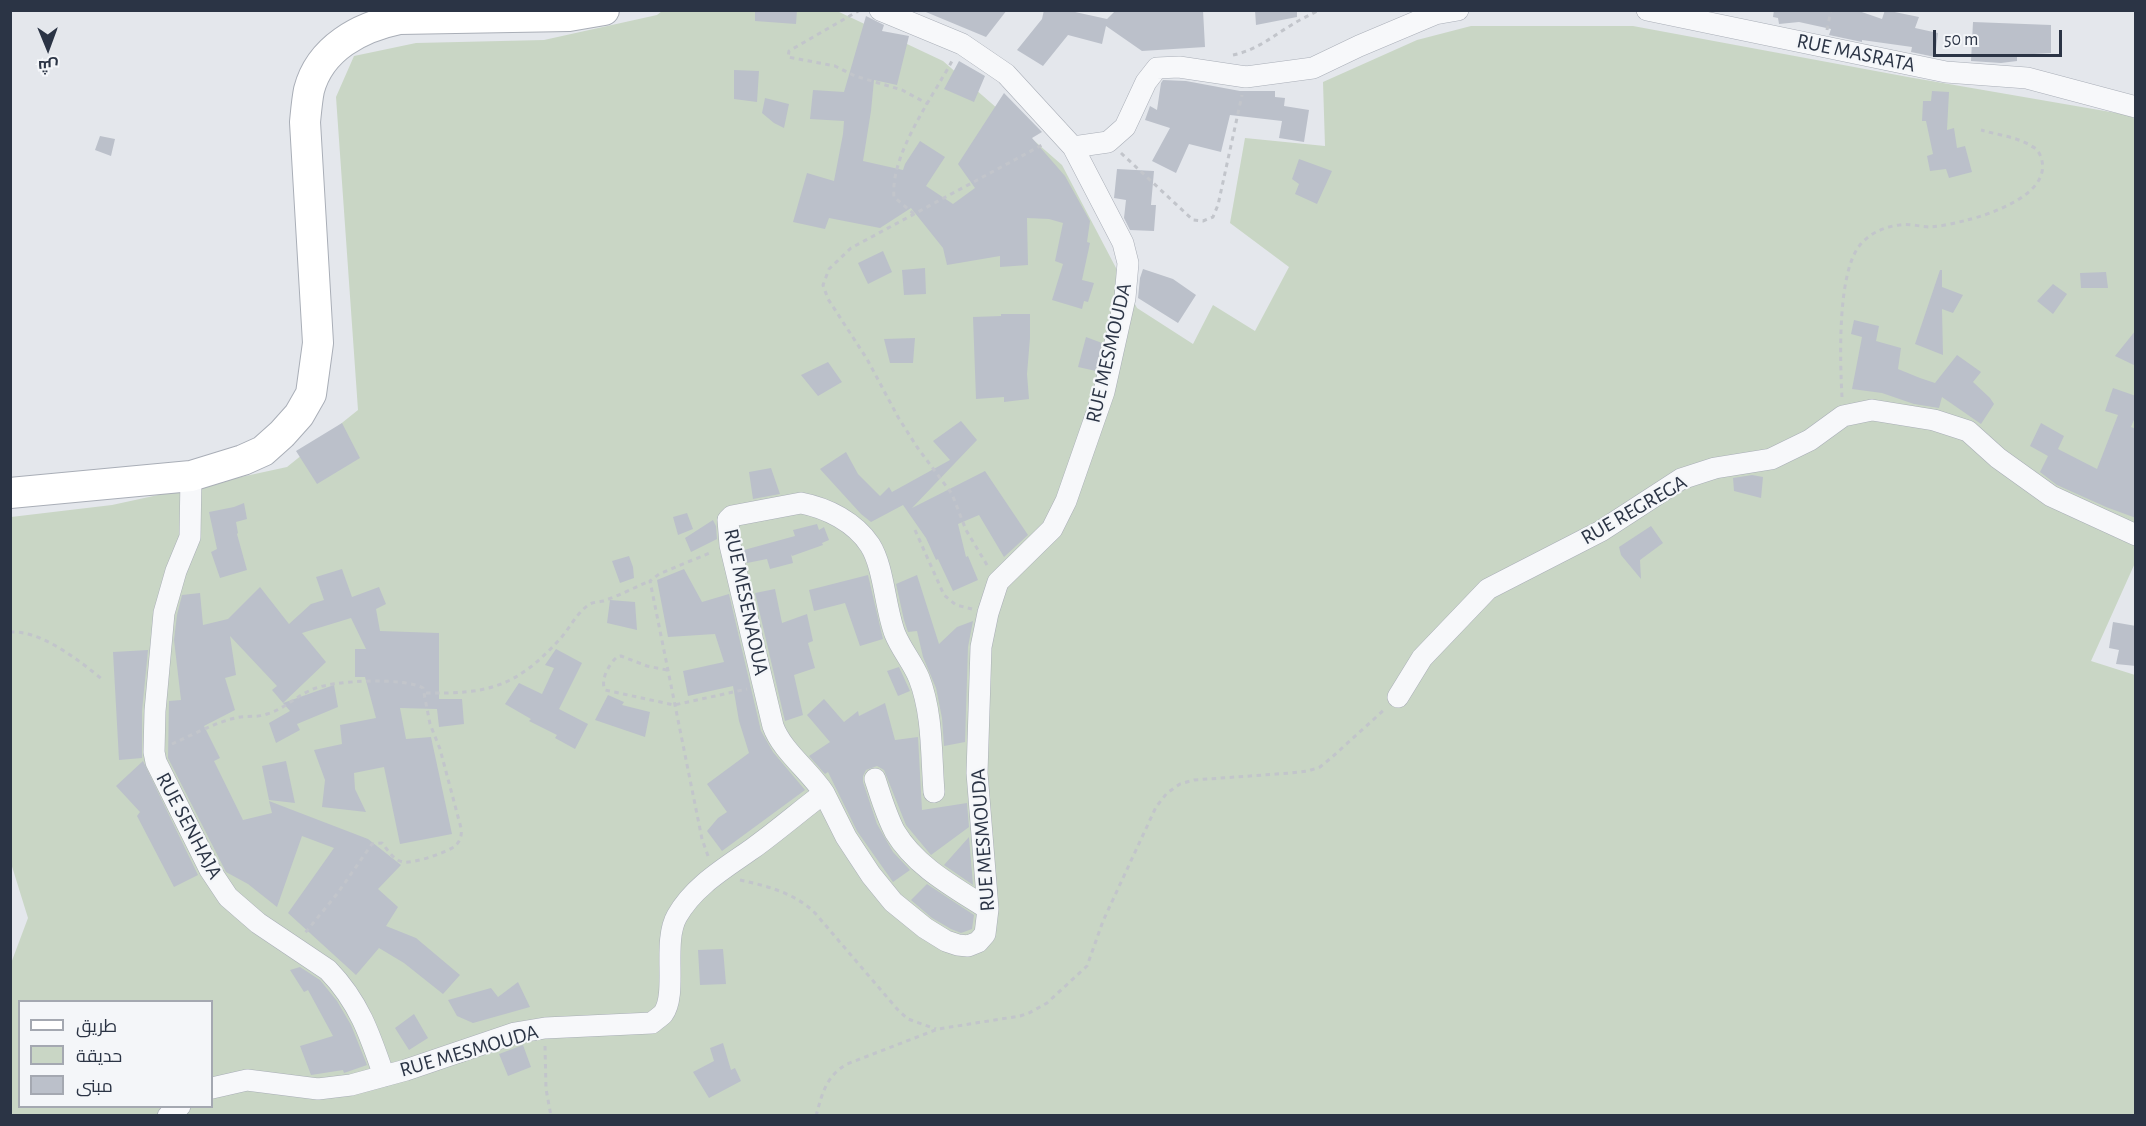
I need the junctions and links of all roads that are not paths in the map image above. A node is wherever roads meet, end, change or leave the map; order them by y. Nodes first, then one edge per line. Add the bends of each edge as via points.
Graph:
1 (604, 10) edge
2 (880, 10) edge
3 (1458, 10) edge
4 (1647, 10) edge
5 (2136, 107) edge
6 (1068, 140) junction
7 (191, 476) junction
8 (10, 493) edge
9 (2136, 535) edge
10 (1398, 697) road end
11 (875, 779) dead end
12 (934, 792) dead end
13 (824, 793) junction
14 (988, 909) junction
15 (384, 1077) junction
16 (213, 1088) edge

1 - 7 main road via 569,16 399,19 378,23 339,44 319,66 309,89 305,122 318,343 311,394 299,415 263,451
2 - 6 street, RUE MESMOUDA via 962,44 1006,74
3 - 6 street via 1435,14 1313,68 1246,77 1179,67 1157,68 1125,127 1108,142
4 - 5 street, RUE MASRATA via 1946,72 2027,78
6 - 14 street, RUE MESMOUDA via 1123,243 1128,263 1125,298 1104,392 1066,501 1052,529 998,582 988,613 981,647 977,773
7 - 8 main road
7 - 15 street, RUE SENHAJA via 190,537 164,613 155,711 154,752 160,774 228,897 328,970 348,994 366,1026
9 - 10 street, RUE REGREGA via 2051,496 1968,431 1934,420 1872,410 1843,416 1810,440 1771,459 1715,468 1681,479 1601,531 1488,589 1422,658
11 - 14 street via 894,830 912,855
12 - 13 street, RUE MESENAOUA via 923,692 896,637 870,546 849,523 801,503 745,512 732,516 727,525 777,737
13 - 14 street, RUE MESMOUDA via 871,875 893,902 925,928 946,941 968,946 985,934
13 - 15 street, RUE MESMOUDA via 717,872 687,902 676,918 671,936 668,1000 663,1014 652,1023 515,1033
15 - 16 street, RUE MESMOUDA via 318,1089 247,1080

